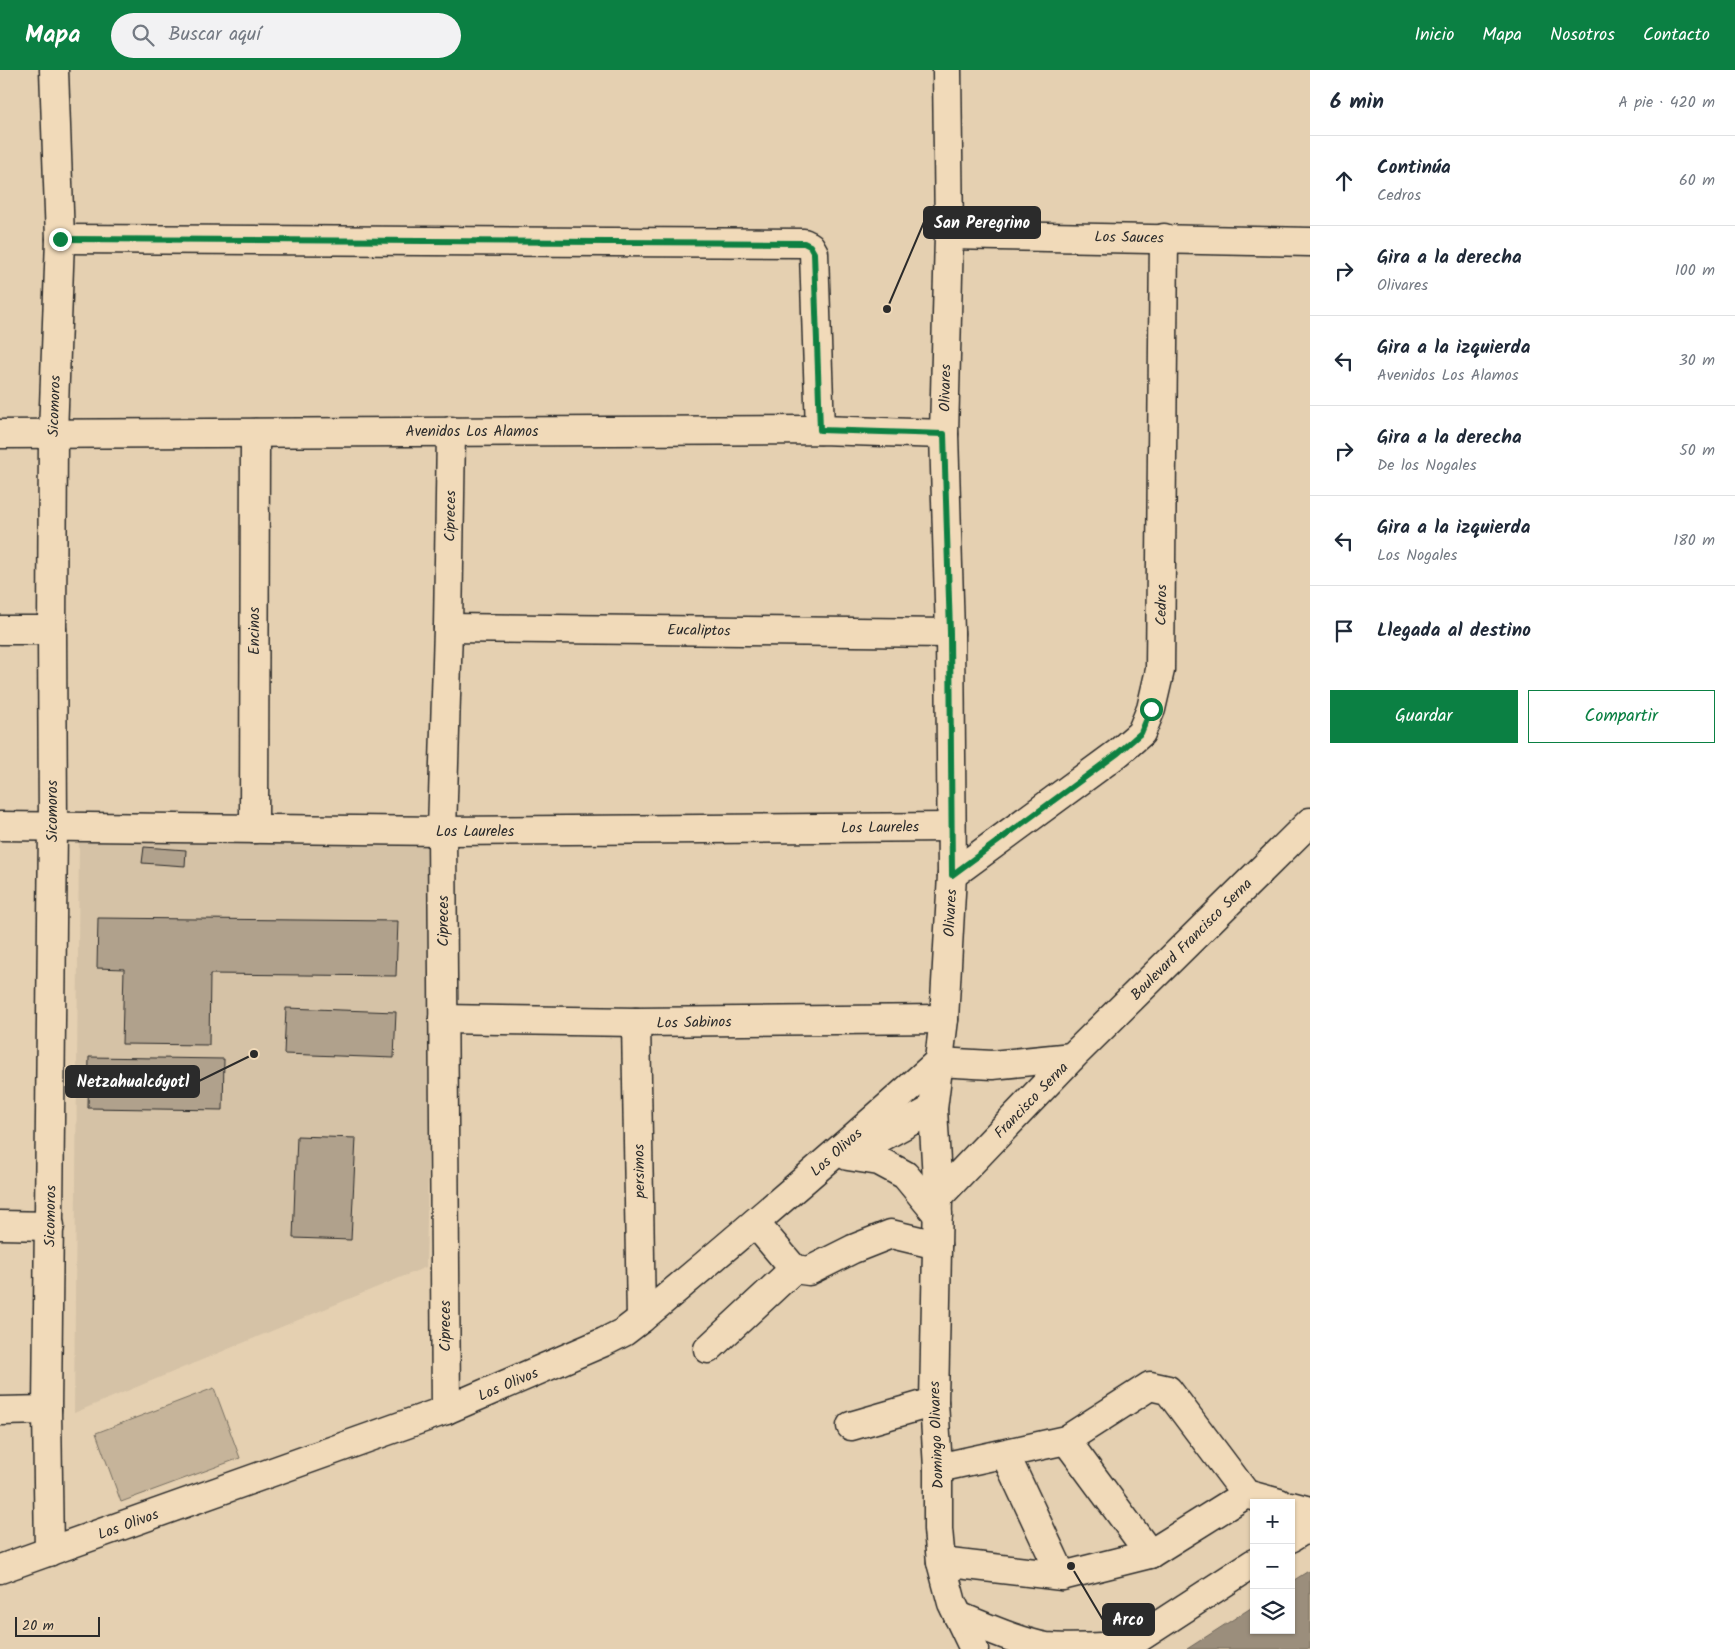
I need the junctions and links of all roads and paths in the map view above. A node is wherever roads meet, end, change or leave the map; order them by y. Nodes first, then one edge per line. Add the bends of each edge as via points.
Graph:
1 (54, 70) edge
2 (947, 70) edge
3 (949, 235) junction
4 (1164, 238) junction
5 (60, 239) junction
6 (1310, 242) edge
7 (820, 430) junction
8 (451, 431) junction
9 (255, 433) junction
10 (0, 434) edge
11 (53, 434) junction
12 (944, 434) junction
13 (448, 628) junction
14 (0, 630) edge
15 (52, 630) junction
16 (950, 633) junction
17 (1310, 822) edge
18 (0, 826) edge
19 (53, 826) junction
20 (951, 827) junction
21 (254, 829) junction
22 (442, 831) junction
23 (952, 875) junction
24 (443, 1019) junction
25 (944, 1019) junction
26 (636, 1022) junction
27 (1072, 1057) junction
28 (938, 1062) junction
29 (933, 1109) junction
30 (848, 1156) junction
31 (805, 1181) junction
32 (938, 1206) junction
33 (755, 1223) junction
34 (0, 1225) edge
35 (50, 1226) junction
36 (937, 1245) junction
37 (794, 1268) junction
38 (641, 1319) junction
39 (708, 1349) dead end
40 (934, 1402) junction
41 (47, 1410) junction
42 (446, 1410) junction
43 (0, 1411) edge
44 (851, 1426) dead end
45 (1066, 1440) junction
46 (1005, 1454) junction
47 (938, 1468) junction
48 (1246, 1494) junction
49 (1264, 1499) edge
50 (1295, 1507) edge
51 (1310, 1511) edge
52 (1310, 1526) edge
53 (1295, 1535) edge
54 (49, 1552) junction
55 (1150, 1554) junction
56 (941, 1562) junction
57 (1250, 1566) edge
58 (0, 1569) edge
59 (1062, 1576) junction
60 (955, 1610) junction
61 (1125, 1647) edge
62 (953, 1649) edge
63 (974, 1649) edge

1 - 5 street, Sicomoros
2 - 3 street, Olivares
3 - 4 street, Los Sauces
3 - 12 street, Olivares
4 - 6 street, Los Sauces
4 - 23 street, Cedros via 1160,670 1151,709 1141,733 1118,753
5 - 7 street via 804,243 814,253
5 - 11 street, Sicomoros
7 - 8 street, Avenidos Los Alamos
7 - 12 street, Avenidos Los Alamos
8 - 9 street, Avenidos Los Alamos
8 - 13 street, Cipreces
9 - 11 street, Avenidos Los Alamos
9 - 21 street, Encinos
10 - 11 street, Avenidos Los Alamos
11 - 15 street, Sicomoros
12 - 16 street, Olivares
13 - 16 street, Eucaliptos
13 - 22 street, Cipreces
14 - 15 street
15 - 19 street, Sicomoros
16 - 20 street, Olivares
17 - 27 street, Boulevard Francisco Serna
18 - 19 street, Los Laureles
19 - 21 street, Los Laureles
19 - 35 street, Sicomoros
20 - 22 street, Los Laureles
20 - 23 street, Olivares
21 - 22 street, Los Laureles
22 - 24 street, Cipreces
23 - 25 street, Olivares
24 - 26 street, Los Sabinos
24 - 42 street, Cipreces
25 - 26 street, Los Sabinos
25 - 28 street, Olivares
26 - 38 street, persimos
27 - 28 street, Francisco Serna via 992,1065
27 - 32 street, Francisco Serna
28 - 29 street, Olivares
28 - 31 street, Los Olivos
29 - 30 street
29 - 32 street, Olivares
30 - 31 street
30 - 32 street via 879,1161 905,1175
31 - 33 street, Los Olivos
32 - 36 street, Domingo Olivares
33 - 37 street
33 - 38 street, Los Olivos
34 - 35 street
35 - 41 street, Sicomoros
36 - 37 street via 891,1234 853,1248 809,1271
36 - 40 street, Domingo Olivares
37 - 39 street
38 - 42 street, Los Olivos via 604,1342
40 - 44 street
40 - 47 street, Domingo Olivares
41 - 43 street
41 - 54 street, Sicomoros
42 - 54 street, Los Olivos
45 - 46 street
45 - 48 street via 1150,1386 1168,1390
45 - 55 street
46 - 47 street
46 - 59 street
47 - 56 street, Domingo Olivares
48 - 49 street
48 - 55 street
50 - 51 street
52 - 53 street
54 - 58 street, Los Olivos
55 - 59 street
56 - 59 street
56 - 60 street, Domingo Olivares
57 - 61 street
60 - 61 street via 1013,1638 1046,1647
60 - 62 street
60 - 63 street, Domingo Olivares

